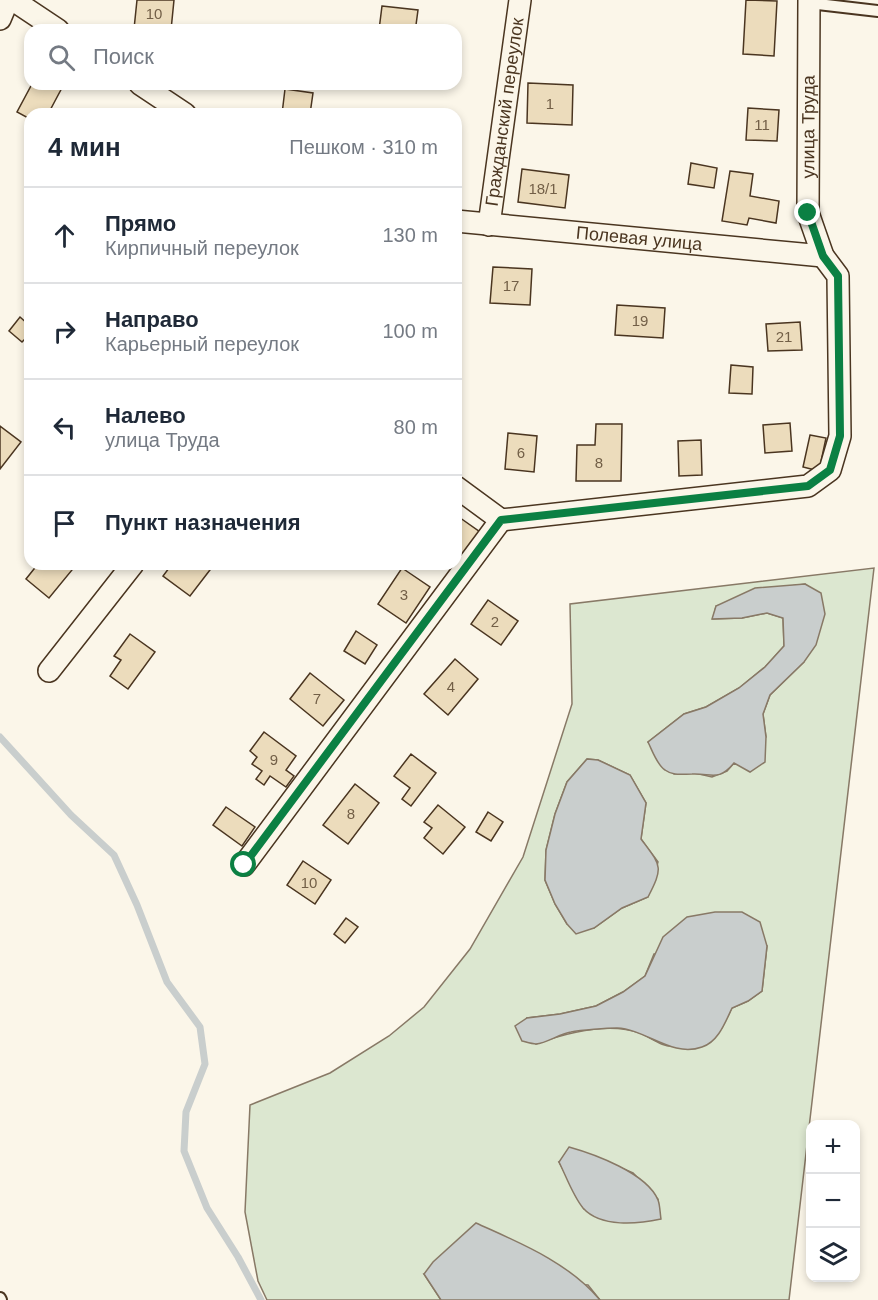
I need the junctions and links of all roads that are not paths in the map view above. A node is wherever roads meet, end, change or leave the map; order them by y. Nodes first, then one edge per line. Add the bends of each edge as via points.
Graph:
1 (8, 0) edge
2 (13, 0) edge
3 (520, 0) edge
4 (809, 2) edge
5 (878, 11) edge
6 (0, 20) edge
7 (49, 24) edge
8 (149, 90) edge
9 (176, 108) edge
10 (462, 222) edge
11 (489, 225) junction
12 (823, 256) junction
13 (462, 491) edge
14 (501, 520) junction
15 (128, 570) edge
16 (50, 671) dead end
17 (244, 865) dead end

1 - 6 street
2 - 7 street
3 - 11 street, Гражданский переулок
4 - 5 lane
4 - 12 street, улица Труда via 808,213
8 - 9 street
10 - 11 street, Полевая улица
11 - 12 street, Полевая улица
12 - 14 street, улица Труда via 838,276 840,436 830,470 808,486
13 - 14 street
14 - 17 street
15 - 16 street

